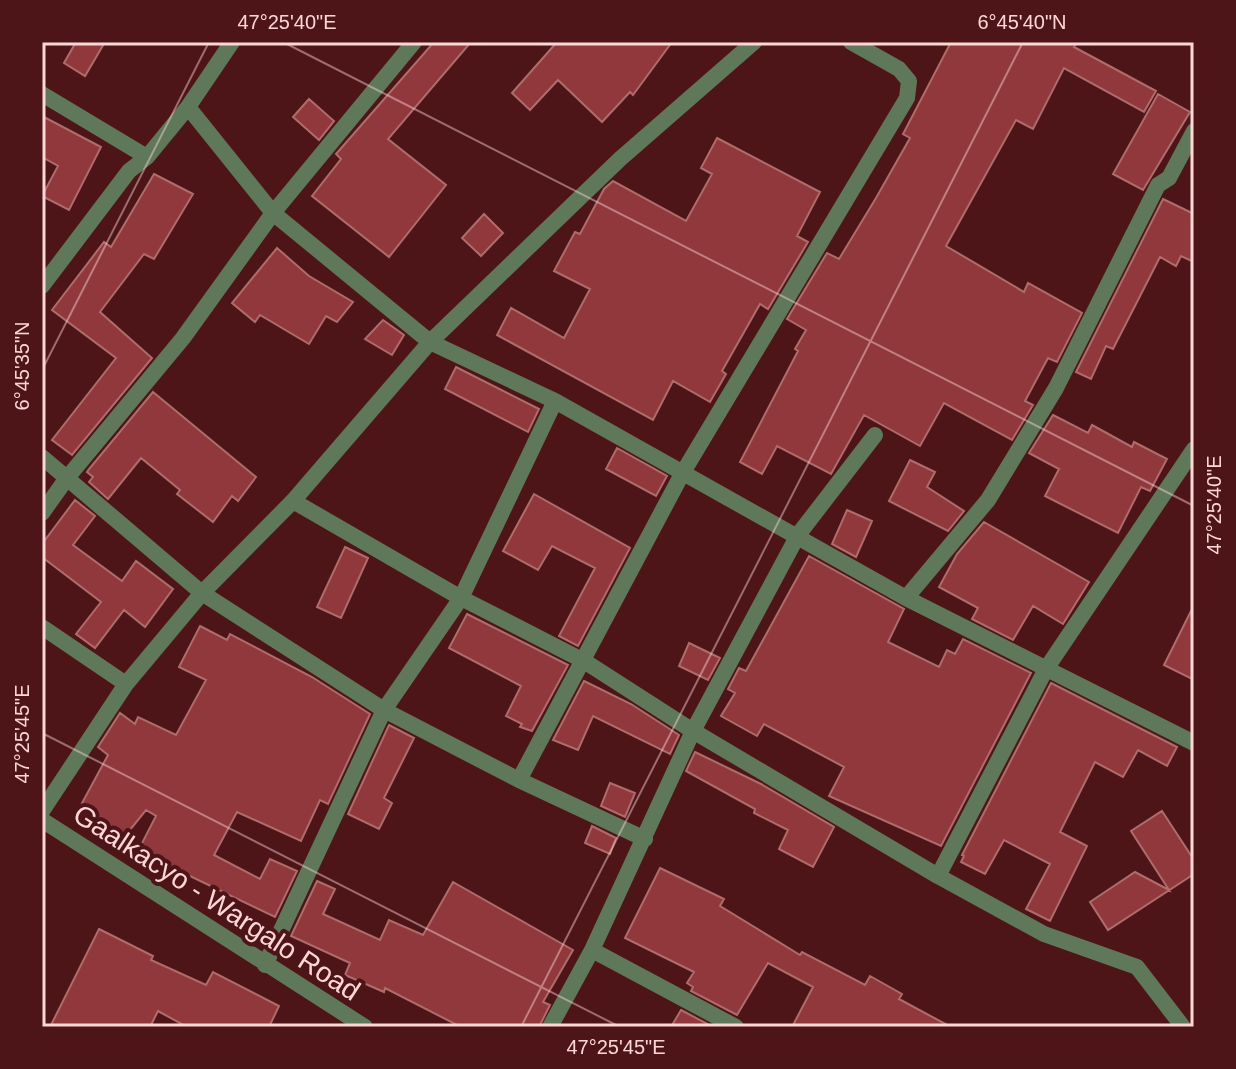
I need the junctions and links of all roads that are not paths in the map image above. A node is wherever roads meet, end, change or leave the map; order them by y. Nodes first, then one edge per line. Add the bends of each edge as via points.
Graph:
1 (232, 42) edge
2 (414, 42) edge
3 (754, 42) edge
4 (851, 42) edge
5 (42, 94) edge
6 (188, 107) junction
7 (1194, 131) edge
8 (147, 157) junction
9 (273, 213) junction
10 (42, 286) edge
11 (430, 342) junction
12 (555, 401) junction
13 (875, 435) dead end
14 (1194, 449) edge
15 (42, 457) edge
16 (682, 474) junction
17 (67, 478) junction
18 (293, 501) junction
19 (42, 513) edge
20 (798, 535) junction
21 (202, 593) junction
22 (461, 598) junction
23 (906, 598) junction
24 (42, 627) edge
25 (584, 661) junction
26 (1046, 669) junction
27 (126, 684) junction
28 (384, 710) junction
29 (693, 731) junction
30 (1194, 743) edge
31 (519, 780) junction
32 (42, 811) edge
33 (42, 820) edge
34 (645, 839) junction
35 (938, 876) junction
36 (592, 950) junction
37 (265, 965) junction
38 (358, 1025) edge
39 (550, 1027) edge
40 (736, 1027) edge
41 (1183, 1027) edge

1 - 6 street
2 - 9 street
3 - 11 street via 620,159
4 - 16 street via 899,69 909,81 907,98
5 - 8 street
6 - 8 street
6 - 9 street
7 - 23 street via 1169,178 1158,185 1056,388 988,500
8 - 10 street via 129,171
9 - 11 street
9 - 17 street via 183,338
11 - 12 street
11 - 18 street
12 - 16 street
12 - 22 street
13 - 20 street
14 - 26 street
15 - 17 street
16 - 20 street
16 - 25 street
17 - 19 street
17 - 21 street
18 - 21 street
18 - 22 street
20 - 23 street
20 - 29 street
21 - 27 street
21 - 28 street
22 - 25 street
22 - 28 street
23 - 26 street
24 - 27 street
25 - 29 street
25 - 31 street
26 - 30 street
26 - 35 street
27 - 32 street
28 - 31 street
28 - 37 street
29 - 34 street
29 - 35 street
31 - 34 street
33 - 37 street, Gaalkacyo - Wargalo Road
34 - 36 street
35 - 41 street via 1044,934 1137,967
36 - 39 street
36 - 40 street
37 - 38 street, Gaalkacyo - Wargalo Road

